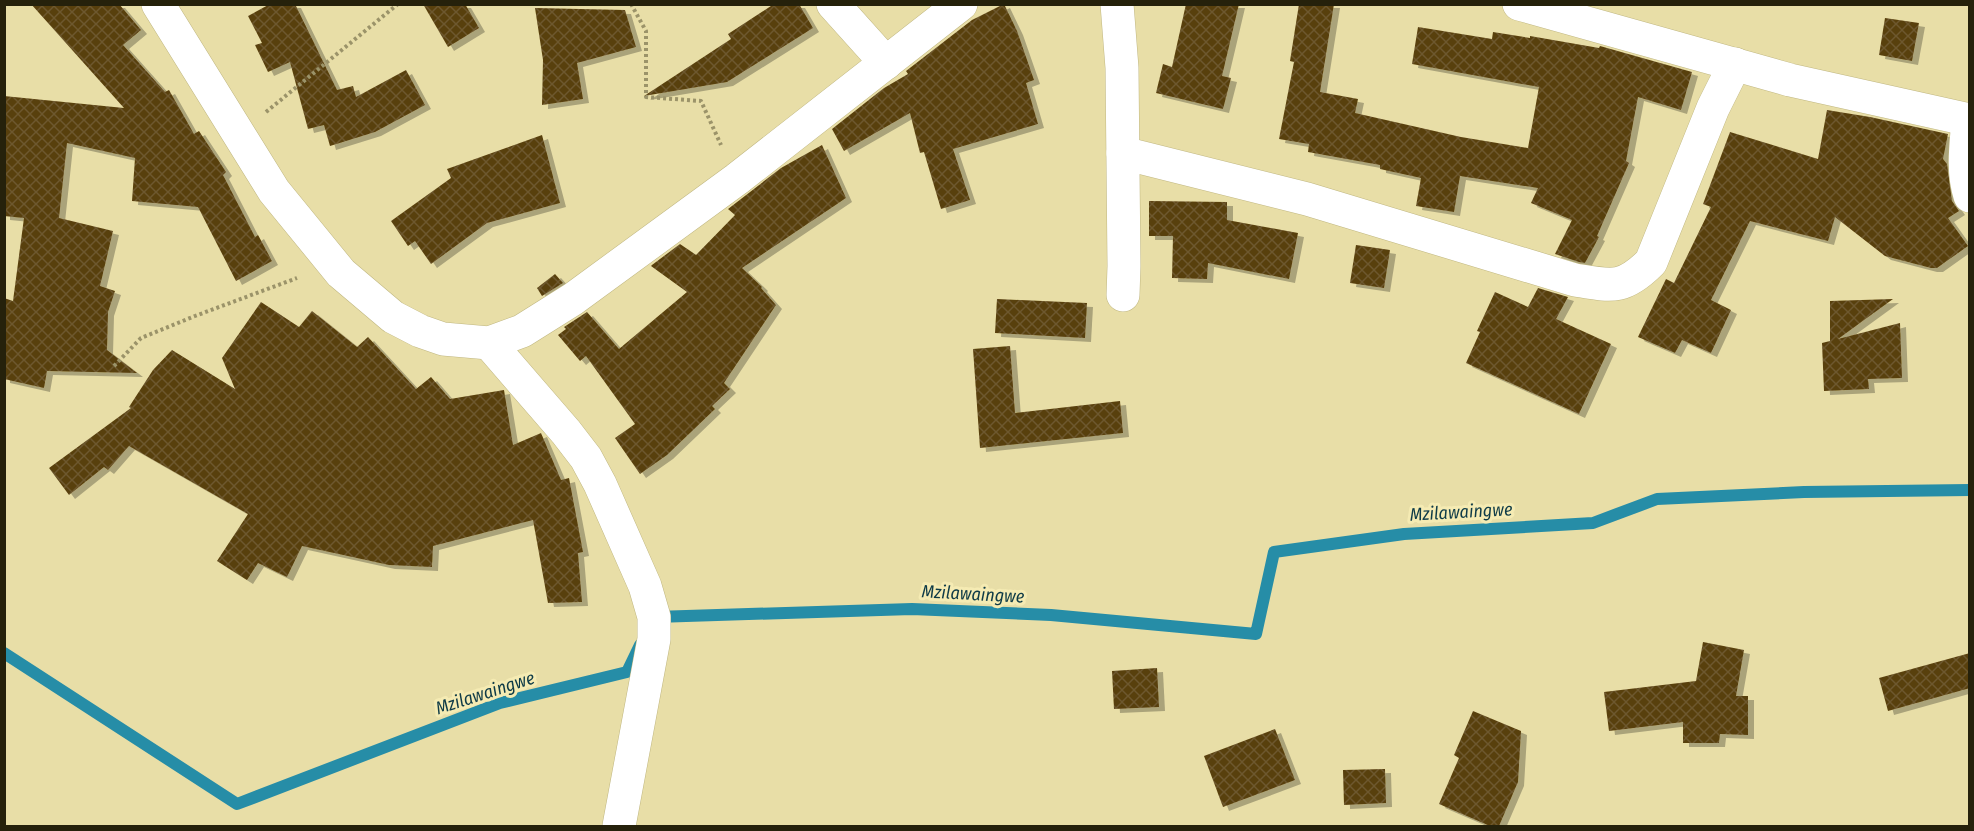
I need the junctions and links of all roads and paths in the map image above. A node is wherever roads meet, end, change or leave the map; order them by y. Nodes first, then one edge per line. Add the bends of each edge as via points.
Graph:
1 (158, 4) edge
2 (398, 4) edge
3 (631, 4) edge
4 (832, 4) edge
5 (961, 4) edge
6 (1117, 4) edge
7 (1519, 4) edge
8 (886, 63) junction
9 (1735, 64) junction
10 (1969, 120) edge
11 (240, 134) junction
12 (1123, 153) junction
13 (737, 179) junction
14 (1970, 196) edge
15 (342, 273) junction
16 (1123, 295) dead end
17 (489, 343) junction
18 (114, 366) dead end
19 (619, 826) edge

1 - 11 street
2 - 11 path
3 - 13 path via 646,31 646,97 701,101
4 - 8 street
5 - 8 street
6 - 12 street
7 - 9 street
8 - 13 street
9 - 10 street
9 - 12 street via 1713,108 1651,262 1623,283 1575,280 1307,199
10 - 14 street via 1965,169
11 - 15 street via 274,191
12 - 16 street
13 - 17 street via 547,318
15 - 17 street via 393,317 420,331 443,339
15 - 18 path via 295,279 141,338
17 - 19 street via 586,458 620,527 654,617 654,639

